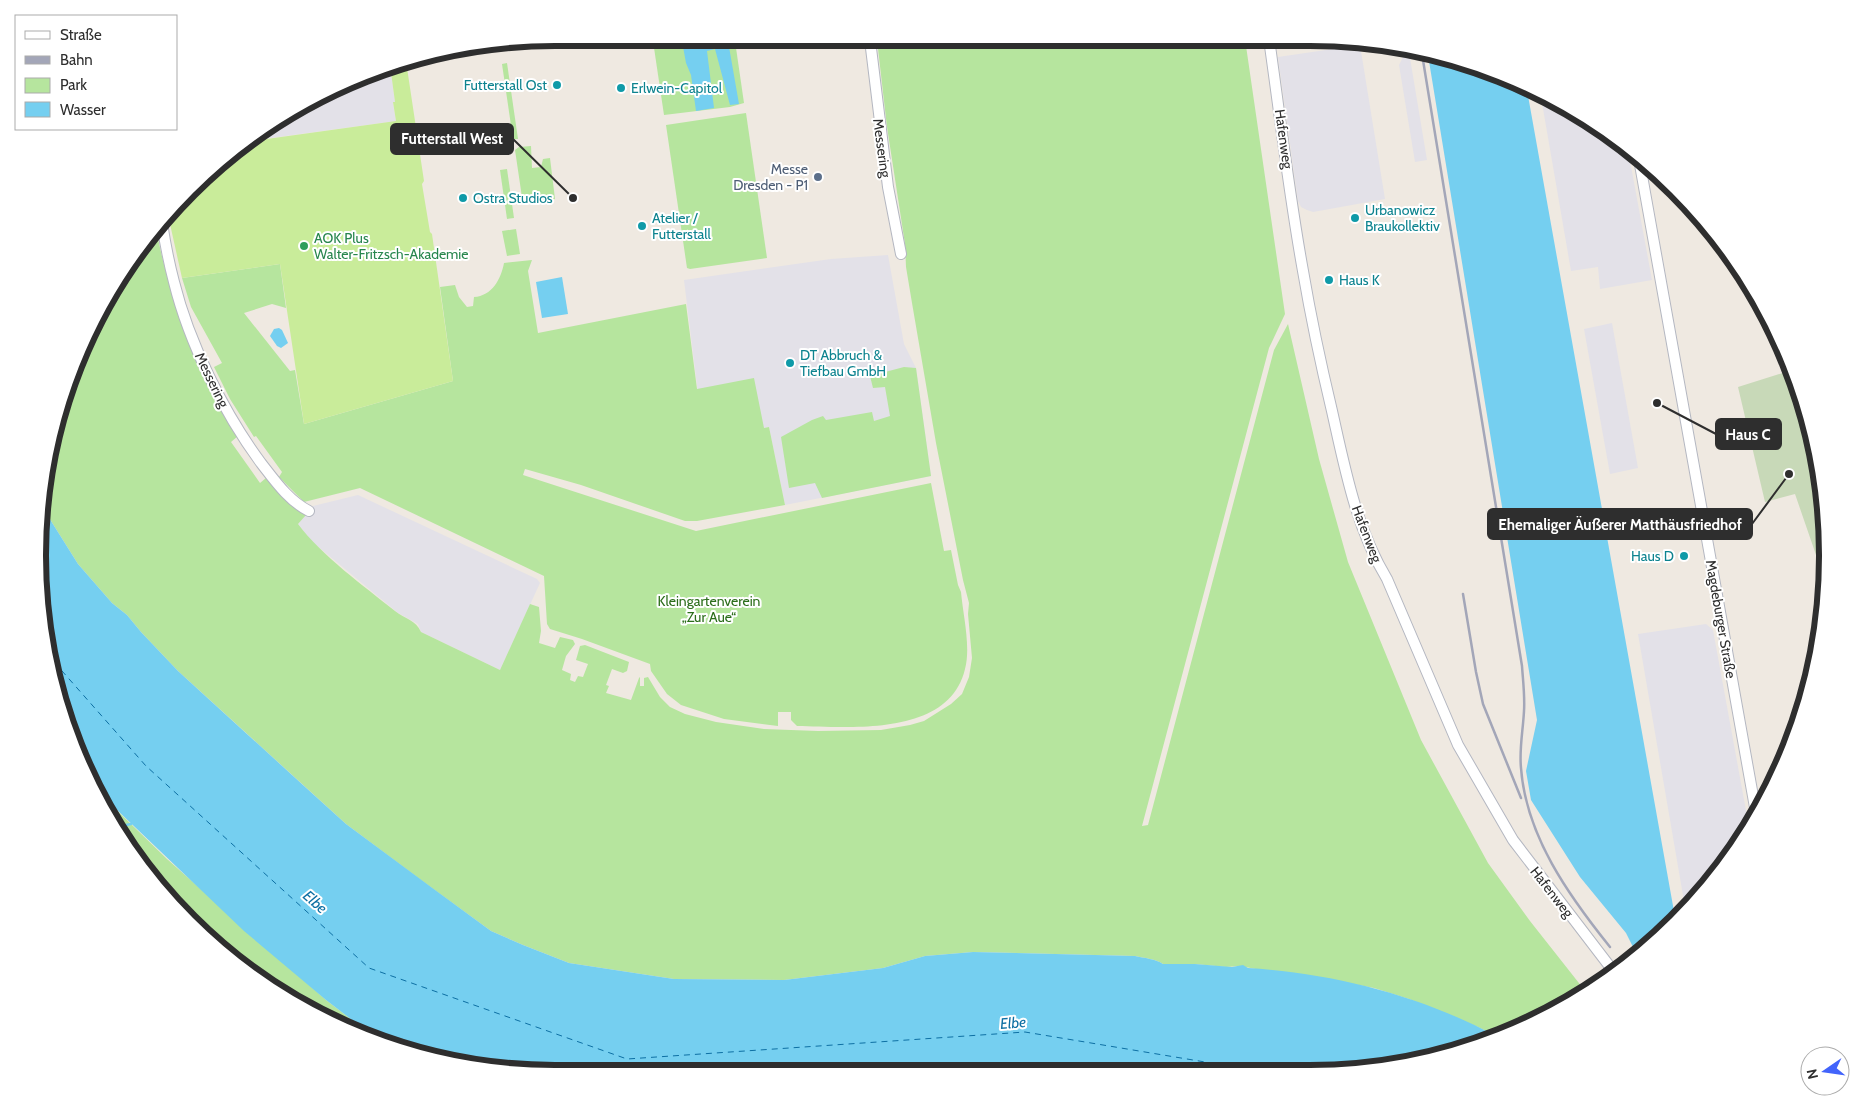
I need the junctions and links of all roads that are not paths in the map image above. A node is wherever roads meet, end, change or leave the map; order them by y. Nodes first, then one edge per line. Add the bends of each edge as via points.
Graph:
1 (871, 46) edge
2 (1270, 46) edge
3 (1641, 169) edge
4 (164, 231) edge
5 (901, 254) dead end
6 (309, 511) dead end
7 (1754, 804) edge
8 (1610, 967) edge

1 - 5 street, Messering via 888,187
2 - 8 street, Hafenweg via 1311,317 1342,456 1363,531 1462,753 1512,840
3 - 7 street, Magdeburger Straße
4 - 6 street, Messering via 174,284 196,347 225,408 273,479 300,507

